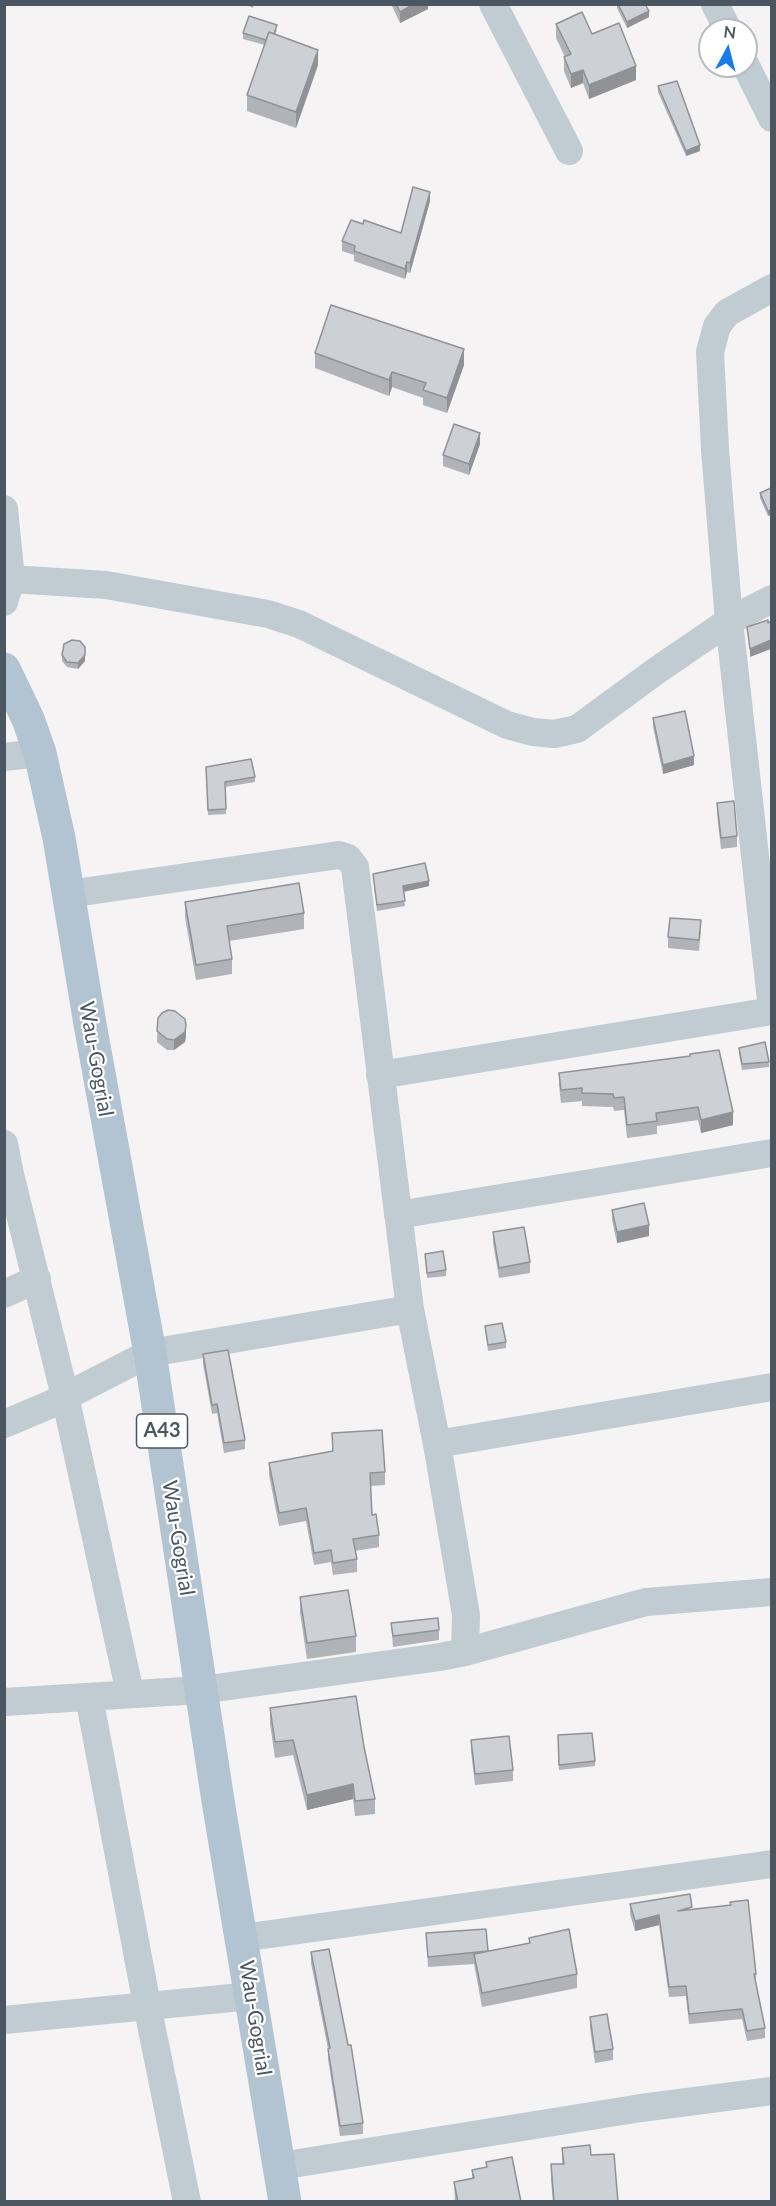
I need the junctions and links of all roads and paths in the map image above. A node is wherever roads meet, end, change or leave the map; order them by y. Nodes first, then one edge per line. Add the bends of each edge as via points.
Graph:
1 (493, 4) edge
2 (715, 4) edge
3 (722, 18) edge
4 (758, 78) edge
5 (771, 118) edge
6 (569, 151) dead end
7 (771, 288) edge
8 (4, 509) edge
9 (8, 591) edge
10 (771, 599) edge
11 (729, 621) junction
12 (4, 669) edge
13 (40, 753) junction
14 (4, 757) edge
15 (68, 894) junction
16 (771, 1010) edge
17 (380, 1075) junction
18 (4, 1144) edge
19 (771, 1153) edge
20 (398, 1215) junction
21 (37, 1279) junction
22 (4, 1294) edge
23 (410, 1309) junction
24 (150, 1353) junction
25 (771, 1387) edge
26 (65, 1396) junction
27 (4, 1424) edge
28 (438, 1444) junction
29 (771, 1592) edge
30 (465, 1652) junction
31 (201, 1690) junction
32 (130, 1693) junction
33 (89, 1697) junction
34 (4, 1702) edge
35 (771, 1863) edge
36 (242, 1938) junction
37 (252, 1996) junction
38 (147, 2006) junction
39 (4, 2020) edge
40 (771, 2091) edge
41 (280, 2166) junction
42 (187, 2202) edge
43 (285, 2202) edge

1 - 6 street
2 - 3 street
4 - 5 street
7 - 11 street via 727,313 717,326 710,352
8 - 9 street
9 - 11 street via 106,585 268,614 299,624 507,725 555,734 577,729
10 - 11 street
11 - 16 street
12 - 13 main road, Wau-Gogrial / A43
13 - 14 street
13 - 15 main road, Wau-Gogrial / A43
15 - 17 street via 339,855 348,858 356,867
15 - 24 main road, Wau-Gogrial / A43
16 - 17 street
17 - 20 street
18 - 21 street
19 - 20 street
20 - 23 street
21 - 22 street
21 - 26 street
23 - 24 street
23 - 28 street
24 - 26 street
24 - 31 main road, Wau-Gogrial / A43
25 - 28 street
26 - 27 street
26 - 32 street
28 - 30 street via 466,1615
29 - 30 street via 646,1602
30 - 31 street
31 - 32 street
31 - 36 main road, Wau-Gogrial / A43
32 - 33 street
33 - 34 street
33 - 38 street
35 - 36 street
36 - 37 main road, Wau-Gogrial / A43
37 - 38 street
37 - 41 main road, Wau-Gogrial / A43
38 - 39 street
38 - 42 street
40 - 41 street via 672,2103
41 - 43 main road, Wau-Gogrial / A43

